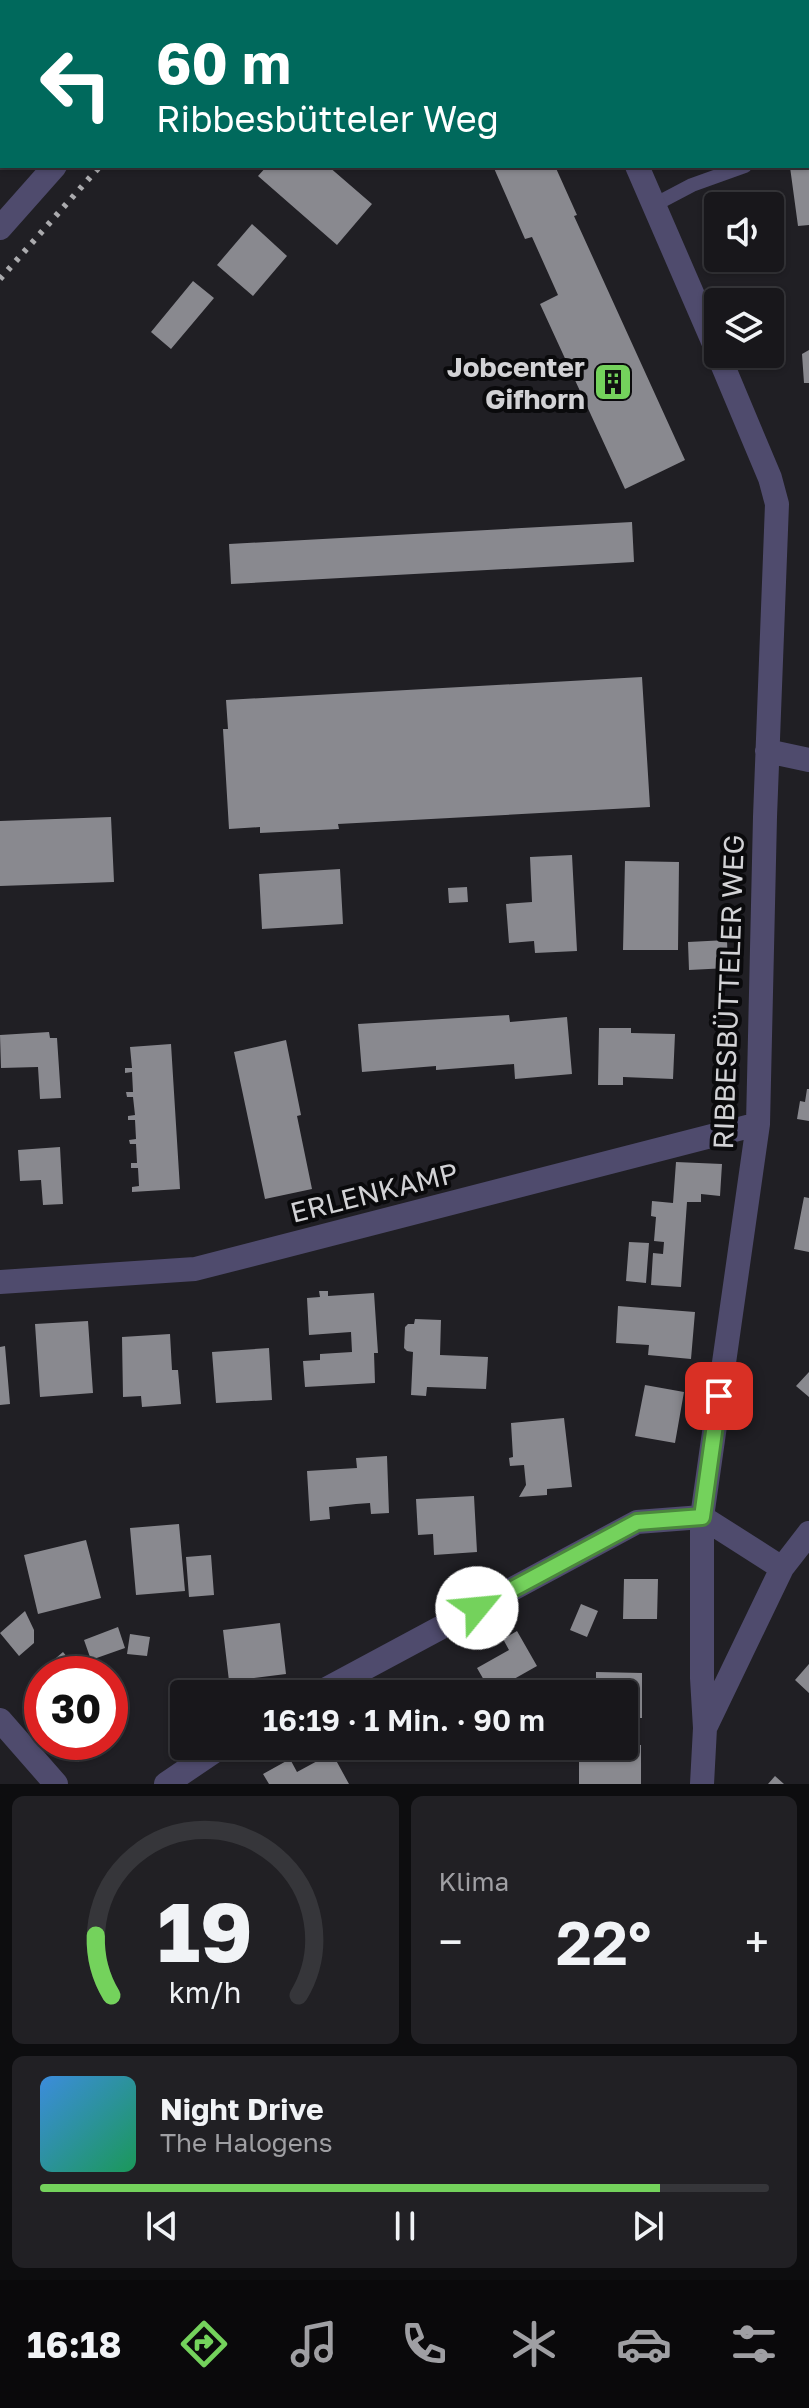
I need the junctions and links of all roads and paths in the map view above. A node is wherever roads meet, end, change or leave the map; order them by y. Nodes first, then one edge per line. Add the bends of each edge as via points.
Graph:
1 (53, 168) edge
2 (638, 168) edge
3 (739, 168) edge
4 (654, 205) junction
5 (0, 228) edge
6 (704, 321) edge
7 (724, 368) edge
8 (767, 751) junction
9 (809, 760) edge
10 (758, 1124) junction
11 (0, 1282) edge
12 (702, 1517) junction
13 (809, 1533) edge
14 (782, 1568) junction
15 (343, 1680) edge
16 (0, 1720) edge
17 (705, 1728) junction
18 (201, 1760) edge
19 (56, 1784) edge
20 (166, 1784) edge
21 (702, 1784) edge

1 - 5 street
2 - 4 street, RIBBESBÜTTELER WEG
3 - 4 lane
4 - 6 street, RIBBESBÜTTELER WEG
7 - 8 street, RIBBESBÜTTELER WEG via 777,504
8 - 9 street
8 - 10 street, RIBBESBÜTTELER WEG
10 - 11 street, ERLENKAMP via 195,1269
10 - 12 street, RIBBESBÜTTELER WEG
12 - 14 street
12 - 15 street via 637,1522
12 - 17 street, RIBBESBÜTTELER WEG
13 - 14 street
14 - 17 street
16 - 19 street
17 - 21 street, RIBBESBÜTTELER WEG
18 - 20 street

